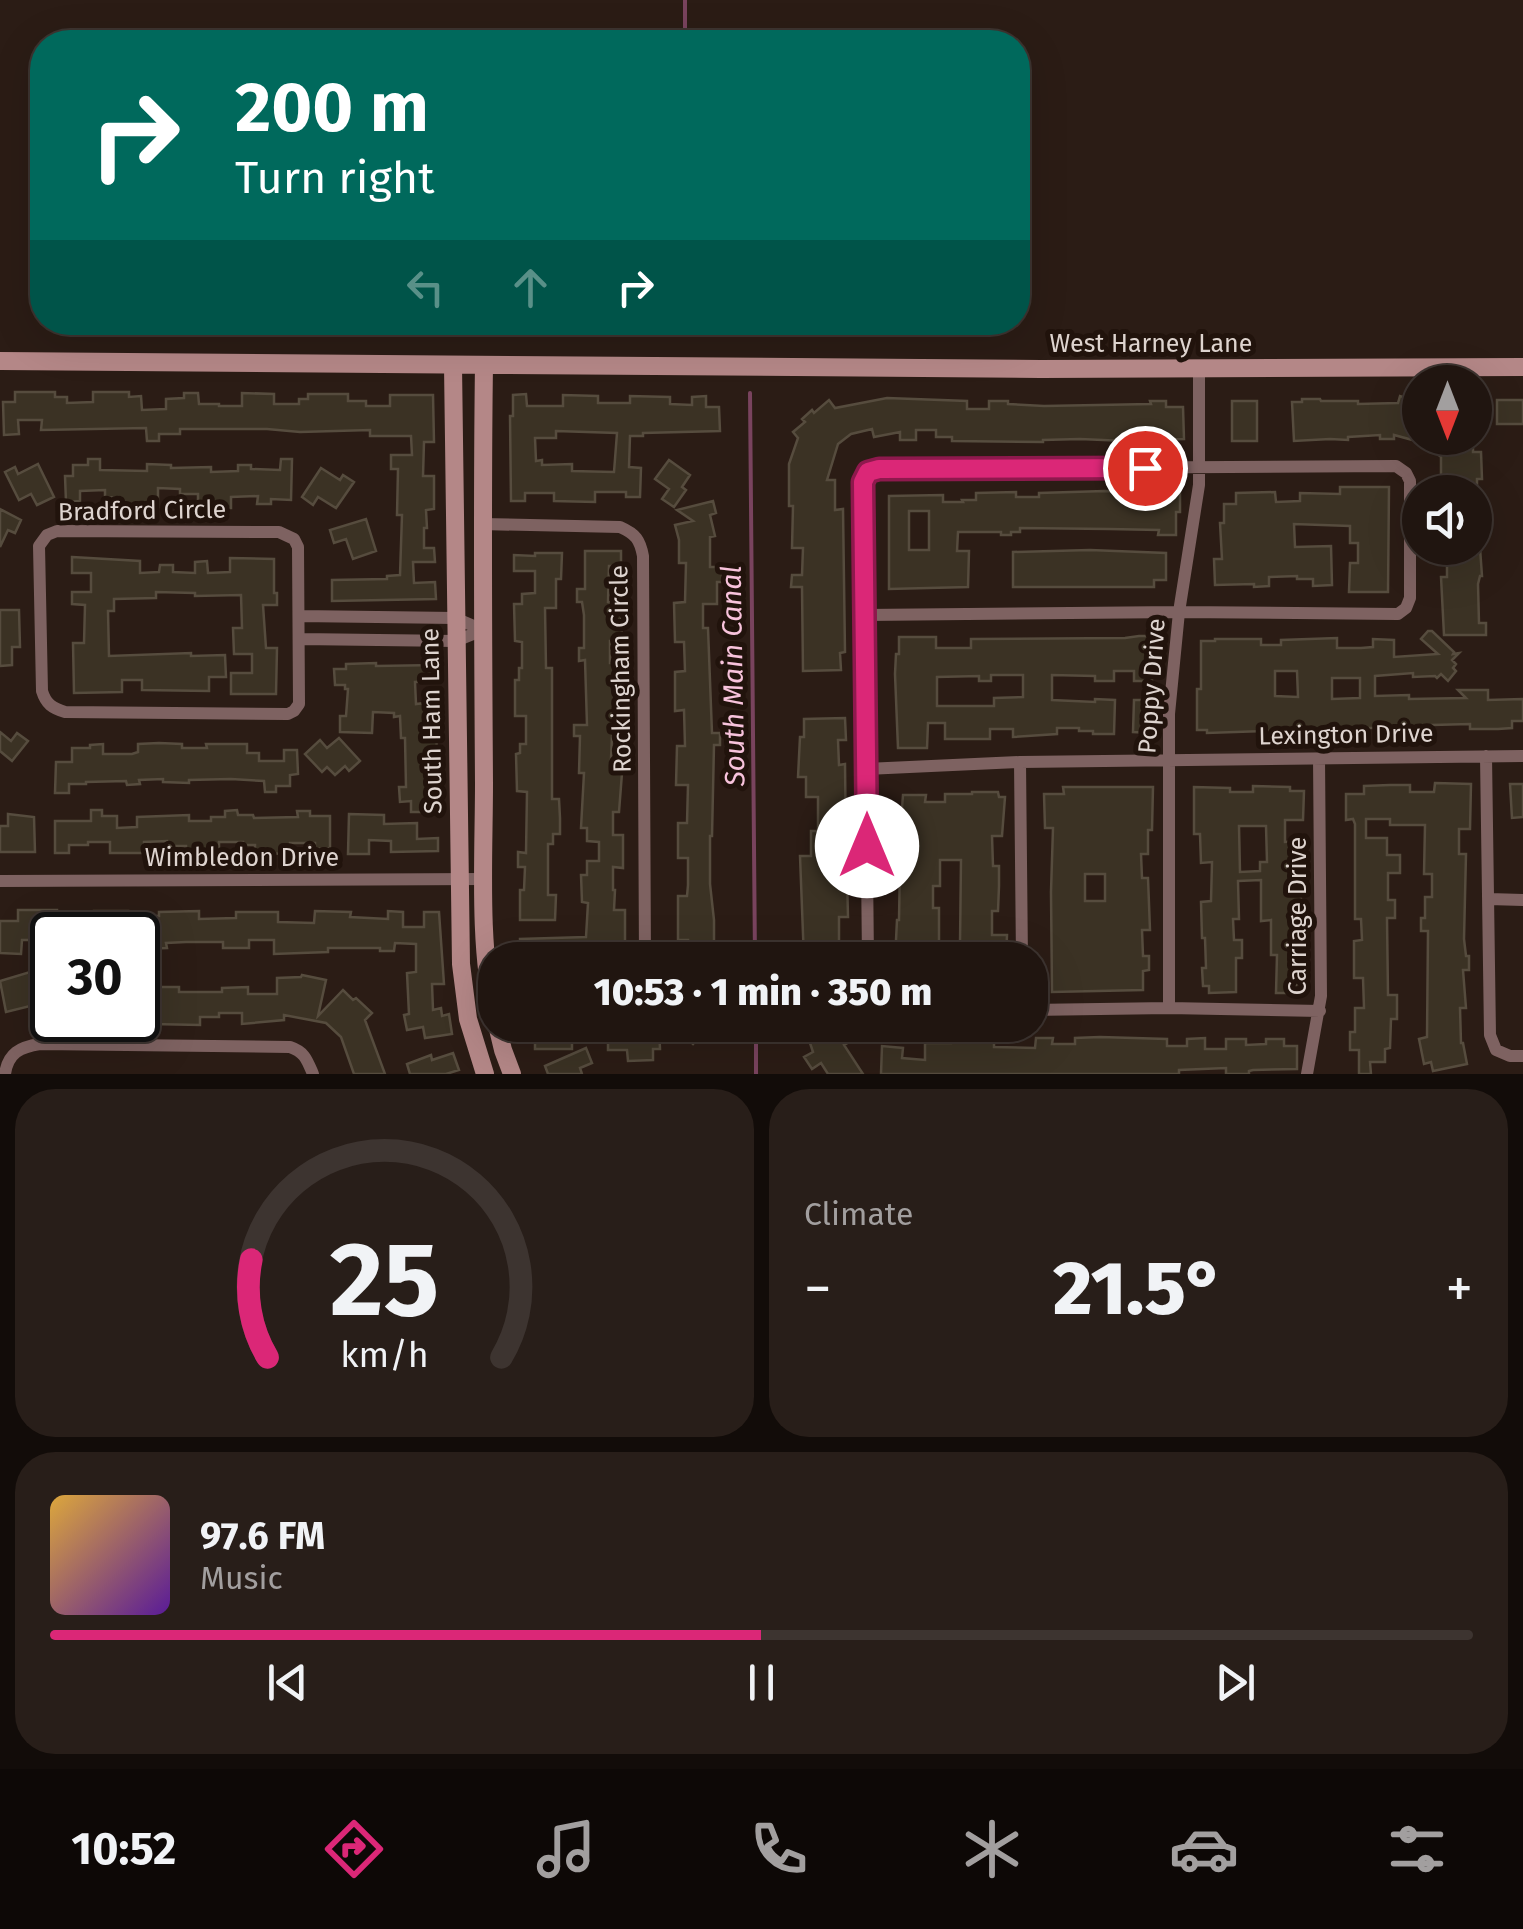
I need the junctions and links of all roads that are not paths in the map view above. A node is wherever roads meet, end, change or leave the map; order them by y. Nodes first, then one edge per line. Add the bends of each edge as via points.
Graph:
1 (0, 361) edge
2 (453, 365) junction
3 (484, 365) junction
4 (1523, 366) edge
5 (1199, 369) junction
6 (1199, 468) junction
7 (481, 524) junction
8 (1179, 612) junction
9 (300, 616) junction
10 (864, 616) junction
11 (456, 618) junction
12 (482, 630) junction
13 (300, 639) junction
14 (456, 642) junction
15 (1486, 756) junction
16 (1523, 756) edge
17 (1319, 758) junction
18 (1169, 760) junction
19 (1020, 762) junction
20 (866, 769) junction
21 (458, 880) junction
22 (485, 880) junction
23 (0, 881) edge
24 (1489, 899) junction
25 (1523, 900) edge
26 (486, 942) edge
27 (645, 942) edge
28 (868, 942) edge
29 (1022, 942) edge
30 (478, 996) edge
31 (465, 998) junction
32 (1170, 1008) junction
33 (1048, 1010) edge
34 (1320, 1010) junction
35 (501, 1042) edge
36 (1523, 1056) edge
37 (5, 1074) edge
38 (313, 1074) edge
39 (485, 1074) edge
40 (511, 1074) edge
41 (1307, 1074) edge

1 - 2 main road, West Harney Lane
2 - 3 main road, West Harney Lane
2 - 11 main road, South Ham Lane
3 - 5 main road, West Harney Lane
3 - 7 main road, South Ham Lane
4 - 5 main road, West Harney Lane
5 - 6 street, Poppy Drive
6 - 8 street, Poppy Drive
6 - 8 street via 1396,466 1410,481 1410,598 1398,614
6 - 10 street via 868,472
7 - 12 main road, South Ham Lane
7 - 27 street, Rockingham Circle via 620,528 640,541
8 - 10 street
8 - 18 street, Poppy Drive
9 - 11 street
9 - 13 street, Bradford Circle
9 - 13 street, Bradford Circle via 298,547 285,533 57,530 40,546 42,691 53,708 288,714 299,704
10 - 20 street
11 - 12 street
11 - 14 main road, South Ham Lane
12 - 14 street
12 - 22 main road, South Ham Lane
13 - 14 street
14 - 21 main road, South Ham Lane
15 - 16 street, Lexington Drive
15 - 17 street, Lexington Drive
15 - 24 street
17 - 18 street, Lexington Drive
17 - 34 street, Carriage Drive
18 - 19 street, Lexington Drive
18 - 32 street, Poppy Drive
19 - 20 street, Lexington Drive
19 - 29 street
20 - 28 street
21 - 22 street, Wimbledon Drive
21 - 23 street, Wimbledon Drive
21 - 31 main road, South Ham Lane
22 - 26 main road, South Ham Lane
24 - 25 street
24 - 36 street via 1490,1035 1496,1050
30 - 31 street
31 - 39 main road, South Ham Lane
32 - 33 street
32 - 34 street
34 - 41 street, Carriage Drive
35 - 40 main road
37 - 38 street via 14,1053 40,1044 290,1047 301,1050

